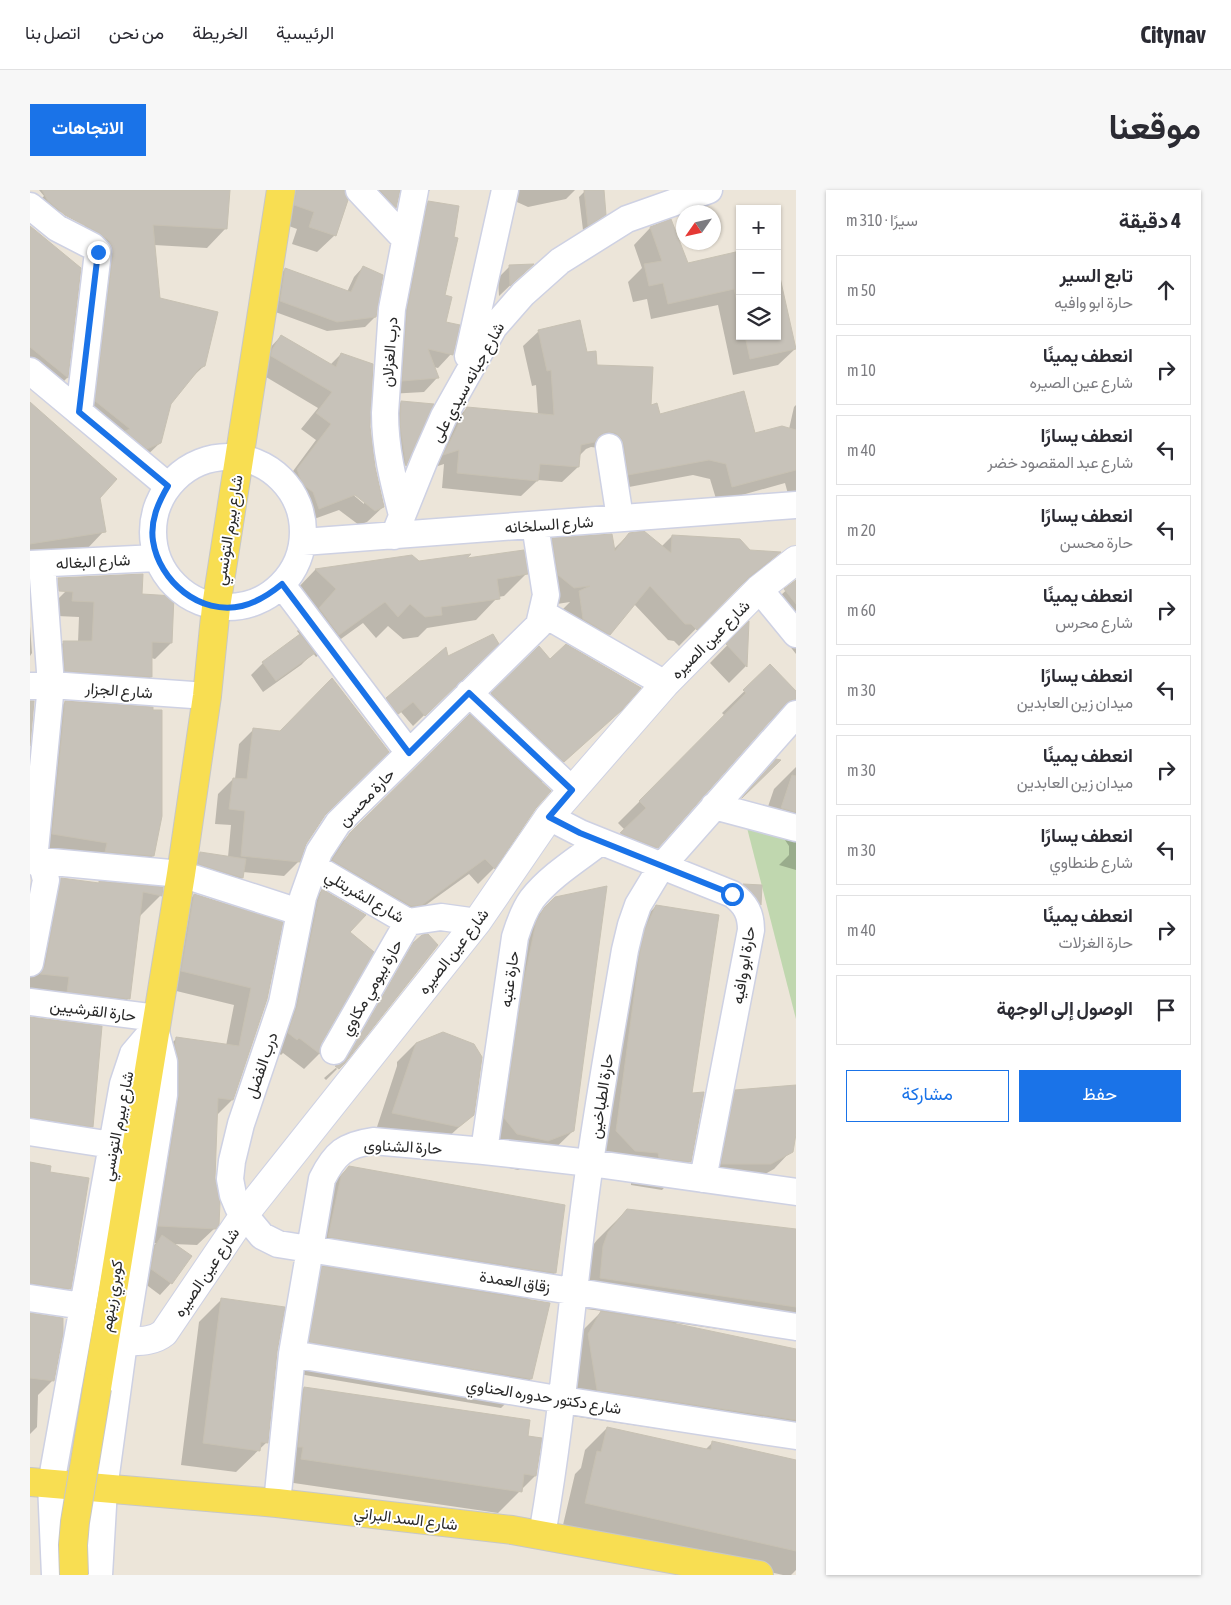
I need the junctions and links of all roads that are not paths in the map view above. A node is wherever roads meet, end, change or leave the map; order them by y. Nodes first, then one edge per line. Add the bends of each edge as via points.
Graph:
1 (281, 190) edge
2 (359, 190) edge
3 (415, 190) edge
4 (505, 190) edge
5 (709, 190) edge
6 (30, 206) edge
7 (405, 239) junction
8 (34, 379) edge
9 (461, 386) junction
10 (79, 412) junction
11 (609, 447) dead end
12 (239, 458) junction
13 (168, 486) junction
14 (796, 505) edge
15 (620, 518) junction
16 (398, 525) junction
17 (535, 525) junction
18 (303, 542) junction
19 (157, 558) junction
20 (796, 560) edge
21 (36, 564) edge
22 (282, 584) junction
23 (759, 589) junction
24 (216, 607) junction
25 (542, 614) junction
26 (796, 634) edge
27 (665, 684) junction
28 (41, 685) edge
29 (469, 693) junction
30 (207, 696) junction
31 (796, 714) edge
32 (409, 753) junction
33 (572, 790) junction
34 (714, 806) junction
35 (549, 817) junction
36 (796, 828) edge
37 (600, 842) junction
38 (32, 860) edge
39 (314, 867) junction
40 (661, 867) junction
41 (181, 874) junction
42 (299, 912) junction
43 (408, 922) junction
44 (476, 922) junction
45 (30, 963) edge
46 (30, 1002) edge
47 (156, 1023) junction
48 (334, 1051) dead end
49 (30, 1132) edge
50 (112, 1146) junction
51 (484, 1151) junction
52 (590, 1163) junction
53 (704, 1179) junction
54 (796, 1192) edge
55 (244, 1215) junction
56 (309, 1248) junction
57 (575, 1291) junction
58 (30, 1298) edge
59 (83, 1306) junction
60 (796, 1327) edge
61 (124, 1342) junction
62 (292, 1354) junction
63 (563, 1400) junction
64 (796, 1436) edge
65 (40, 1483) edge
66 (104, 1489) junction
67 (277, 1503) junction
68 (542, 1535) junction
69 (55, 1575) edge
70 (92, 1575) edge
71 (759, 1575) edge

1 - 12 main road, شارع بيرم التونسي
2 - 7 street
3 - 7 street, درب الغزلان
4 - 9 street
5 - 9 street, شارع جبانه سيدي على via 627,220 560,261 523,294 494,327
6 - 10 street via 57,228 98,252
7 - 16 street, درب الغزلان via 392,309 385,413
8 - 10 street
9 - 16 street, شارع جبانه سيدي على via 424,459
10 - 13 street
11 - 15 street
12 - 13 street via 219,457 199,462
12 - 18 street via 261,464 280,478 294,497 302,518
12 - 24 main road, شارع بيرم التونسي
13 - 19 street via 158,502 153,521
14 - 15 street, شارع السلخانه
15 - 17 street, شارع السلخانه
16 - 17 street, شارع السلخانه
16 - 18 street, شارع السلخانه
17 - 25 street, حارة محسن via 546,595
18 - 22 street via 296,565
19 - 21 street, شارع البغاله
19 - 24 street via 166,576 180,590 197,601
20 - 23 street, شارع عين الصيره
21 - 28 street
22 - 24 street via 263,599 240,607
22 - 32 street
23 - 26 street
23 - 27 street, شارع عين الصيره
24 - 30 main road, شارع بيرم التونسي
25 - 27 street
25 - 29 street, حارة محسن via 539,625
27 - 33 street, شارع عين الصيره
28 - 30 street, شارع الجزار
28 - 38 street
29 - 32 street, حارة محسن
29 - 33 street
30 - 41 main road, شارع بيرم التونسي
31 - 34 street, حارة الطباخين
32 - 39 street, حارة محسن via 338,822 319,852
33 - 35 street, شارع عين الصيره
34 - 36 street
34 - 40 street, حارة الطباخين
35 - 37 street, حارة ابو وافيه
35 - 44 street, شارع عين الصيره
37 - 40 street, حارة ابو وافيه
37 - 51 street, حارة عتبه via 545,886 521,919 515,937
38 - 41 street
38 - 45 street via 43,868 46,880
39 - 42 street, حارة محسن
39 - 43 street, شارع الشربتلي
40 - 52 street, حارة الطباخين via 638,905 627,942
40 - 53 street, حارة ابو وافيه via 732,894 741,900 751,920
41 - 42 street
41 - 47 main road, شارع بيرم التونسي
42 - 55 street, درب الفضل via 282,1003 235,1143 230,1179 232,1195
43 - 44 street, شارع الشربتلي via 442,917
43 - 48 street, حارة بيومي مكاوي
44 - 55 street, شارع عين الصيره
46 - 47 street, حارة القرشيين
47 - 50 street, شارع بيرم التونسي via 133,1054 128,1067
47 - 61 street, شارع بيرم التونسي via 164,1062 164,1095
47 - 70 main road, كوبري زينهم, bridge via 75,1522 74,1545
49 - 50 street
50 - 59 street, شارع بيرم التونسي
51 - 52 street, حارة الشناوى
51 - 56 street, حارة الشناوى via 373,1141 355,1144 341,1152 322,1179
52 - 53 street, حارة الشناوى
52 - 57 street, حارة الطباخين
53 - 54 street, حارة الشناوى
55 - 56 street, زقاق العمدة via 270,1241
55 - 61 street, شارع عين الصيره via 164,1333 158,1338
56 - 57 street, زقاق العمدة
56 - 62 street, حارة الشناوى
57 - 60 street, زقاق العمدة
57 - 63 street, حارة الطباخين
58 - 59 street
59 - 65 street, شارع بيرم التونسي
61 - 66 street, شارع بيرم التونسي
62 - 63 street, شارع دكتور حدوره الحناوي
62 - 67 street, حارة الشناوى
63 - 64 street, شارع دكتور حدوره الحناوي
63 - 68 street, حارة الطباخين
65 - 66 main road, شارع السد البراني
65 - 69 street, شارع بيرم التونسي
66 - 67 main road, شارع السد البراني
66 - 70 street, شارع بيرم التونسي
67 - 68 main road, شارع السد البراني
68 - 71 main road, شارع السد البراني

